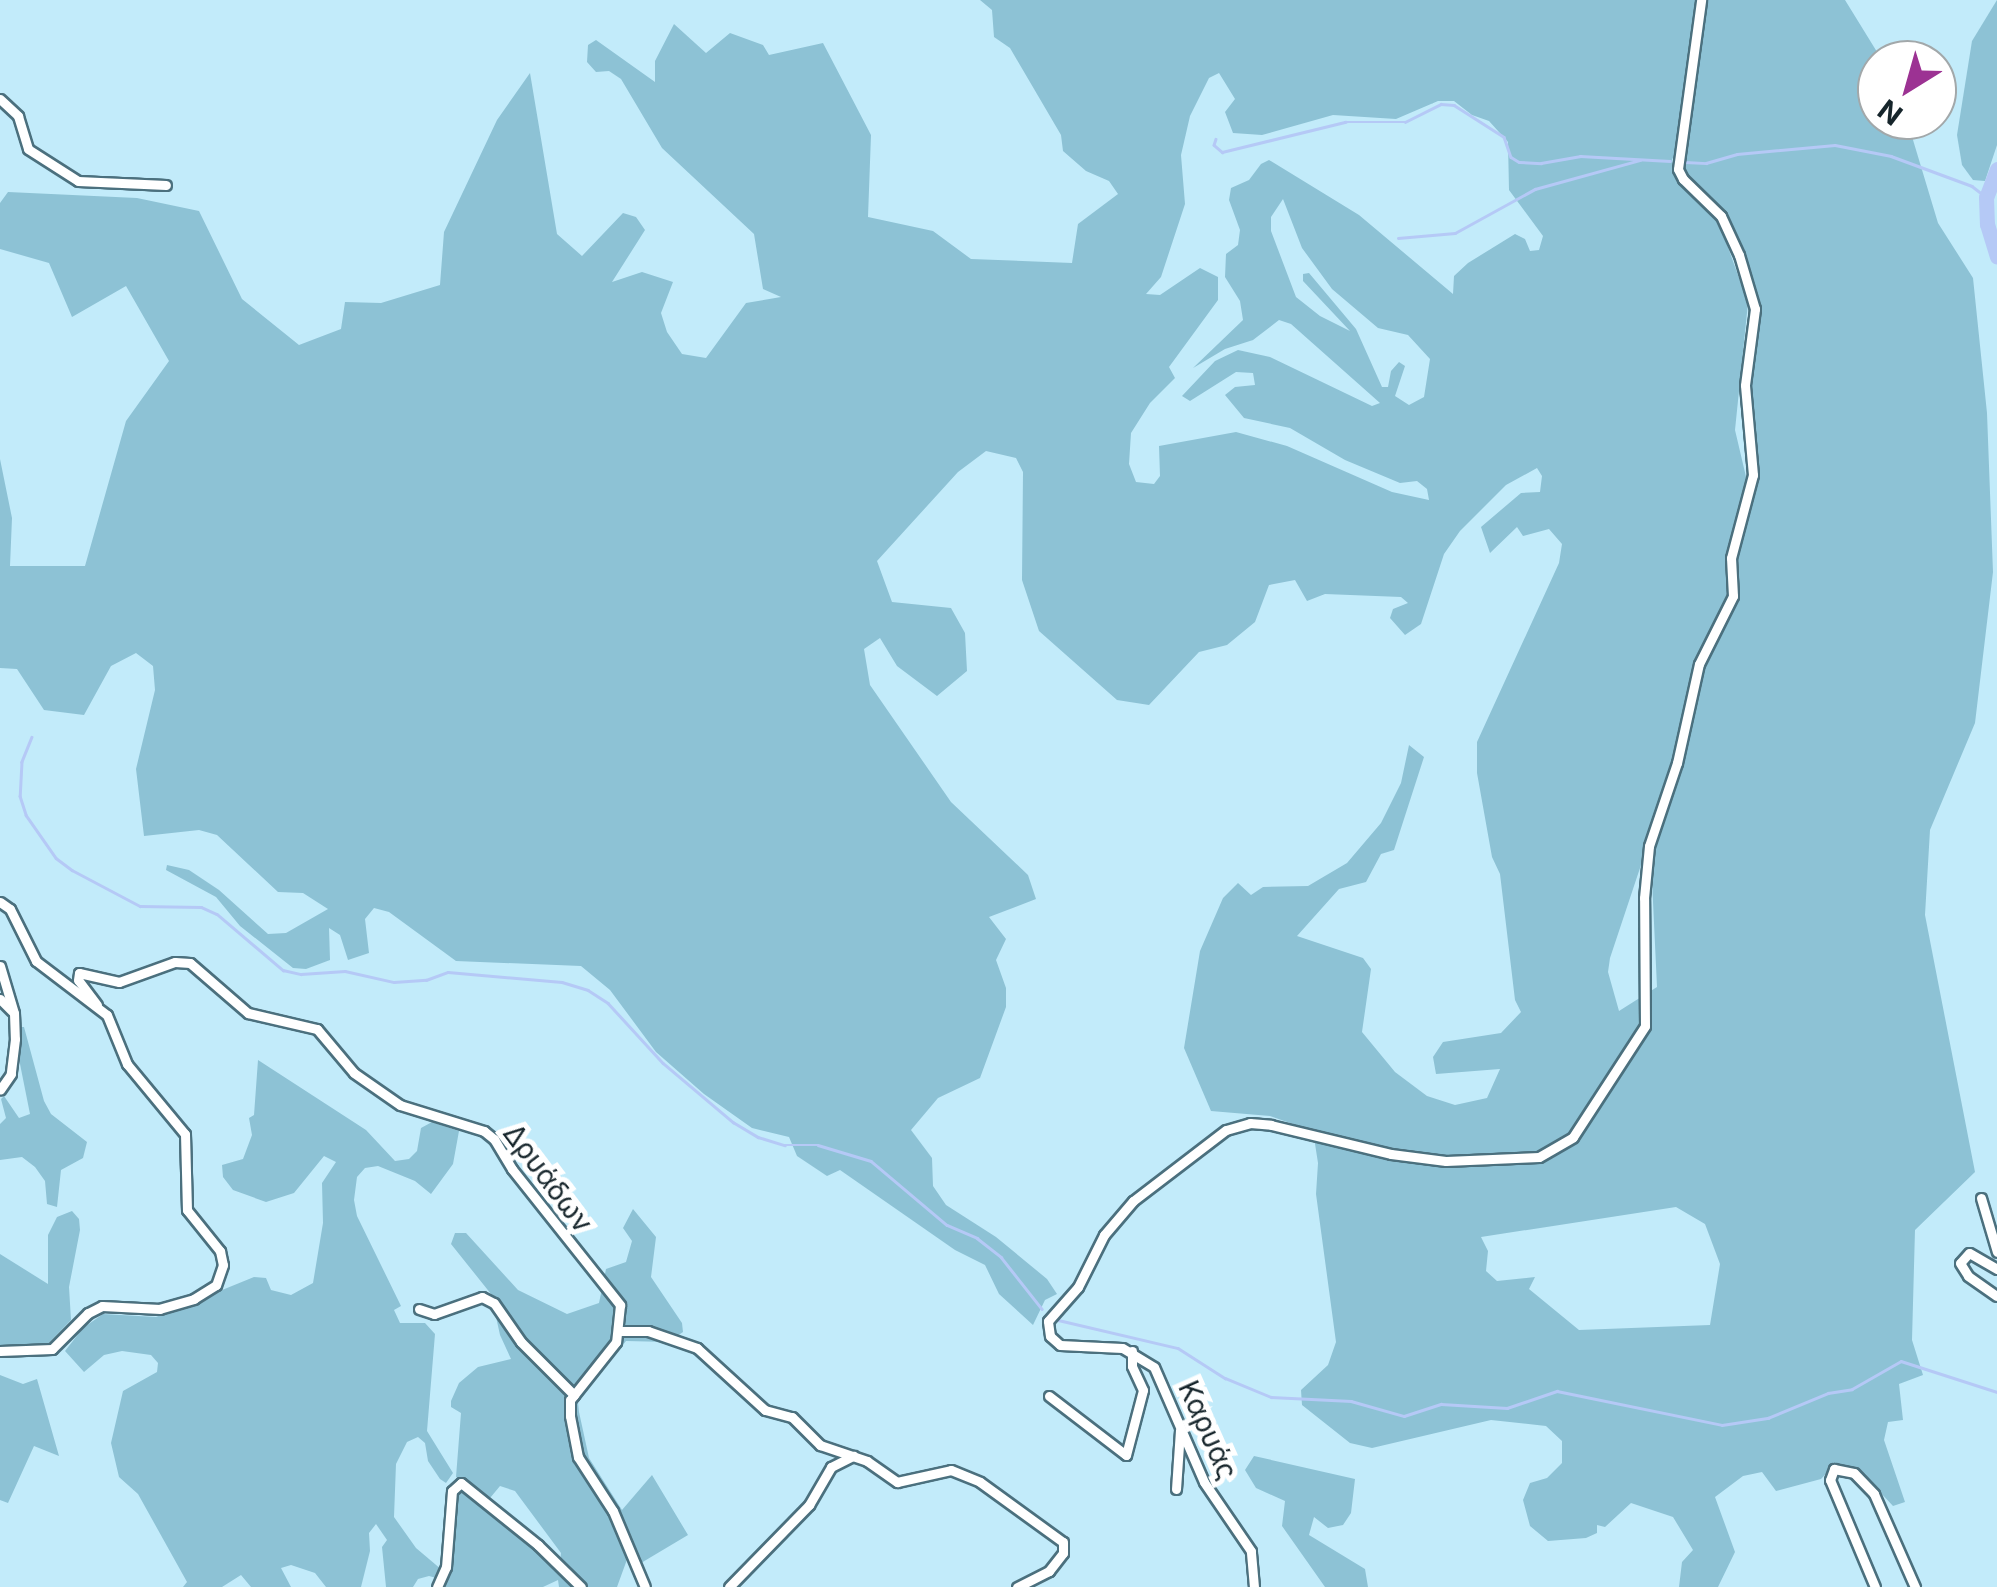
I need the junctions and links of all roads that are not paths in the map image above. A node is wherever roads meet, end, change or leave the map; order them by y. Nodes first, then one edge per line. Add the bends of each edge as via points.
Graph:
1 (1701, 0) edge
2 (0, 99) edge
3 (166, 184) dead end
4 (0, 902) edge
5 (0, 966) edge
6 (0, 999) edge
7 (97, 1005) junction
8 (14, 1013) junction
9 (0, 1090) edge
10 (1981, 1198) dead end
11 (1997, 1252) edge
12 (1997, 1269) edge
13 (1997, 1296) edge
14 (419, 1310) dead end
15 (619, 1331) junction
16 (0, 1351) edge
17 (1132, 1351) junction
18 (574, 1394) junction
19 (1049, 1396) dead end
20 (1180, 1430) junction
21 (853, 1456) junction
22 (1176, 1490) dead end
23 (437, 1587) edge
24 (581, 1587) edge
25 (645, 1587) edge
26 (729, 1587) edge
27 (1018, 1587) edge
28 (1254, 1587) edge
29 (1875, 1587) edge
30 (1916, 1587) edge

1 - 17 street via 1678,168 1722,216 1755,309 1745,385 1753,475 1731,558 1733,596 1699,664 1678,762 1650,846 1645,1026 1573,1137 1538,1157 1446,1161 1272,1125 1226,1130 1133,1201 1104,1236 1078,1288 1049,1320 1050,1336 1063,1346
2 - 3 street via 18,116 28,149 78,181
4 - 7 street via 36,961
5 - 8 street
6 - 8 street
7 - 15 street, Δρυάδων via 79,973 119,982 190,963 248,1013 317,1029 354,1073 400,1105 484,1131 617,1301
7 - 16 street via 112,1022 127,1064 185,1134 187,1210 220,1251 221,1275 207,1293 176,1306 102,1306 52,1349
8 - 9 street via 11,1074
10 - 11 street
12 - 13 street via 1969,1253 1960,1263
14 - 18 street via 434,1314 482,1298 494,1303 521,1342
15 - 18 street
15 - 21 street via 648,1332 696,1348 765,1410 792,1417 820,1445
17 - 19 street via 1143,1390 1126,1455
17 - 20 street, Καρυάς via 1157,1372
18 - 25 street via 569,1407 578,1457 612,1511
20 - 22 street
20 - 28 street, Καρυάς via 1208,1489 1251,1551
21 - 26 street via 831,1467 809,1505
21 - 27 street via 897,1482 960,1471 1057,1535 1063,1542 1058,1562
23 - 24 street via 446,1568 449,1506 461,1483
29 - 30 street via 1830,1480 1834,1469 1854,1473 1874,1494

